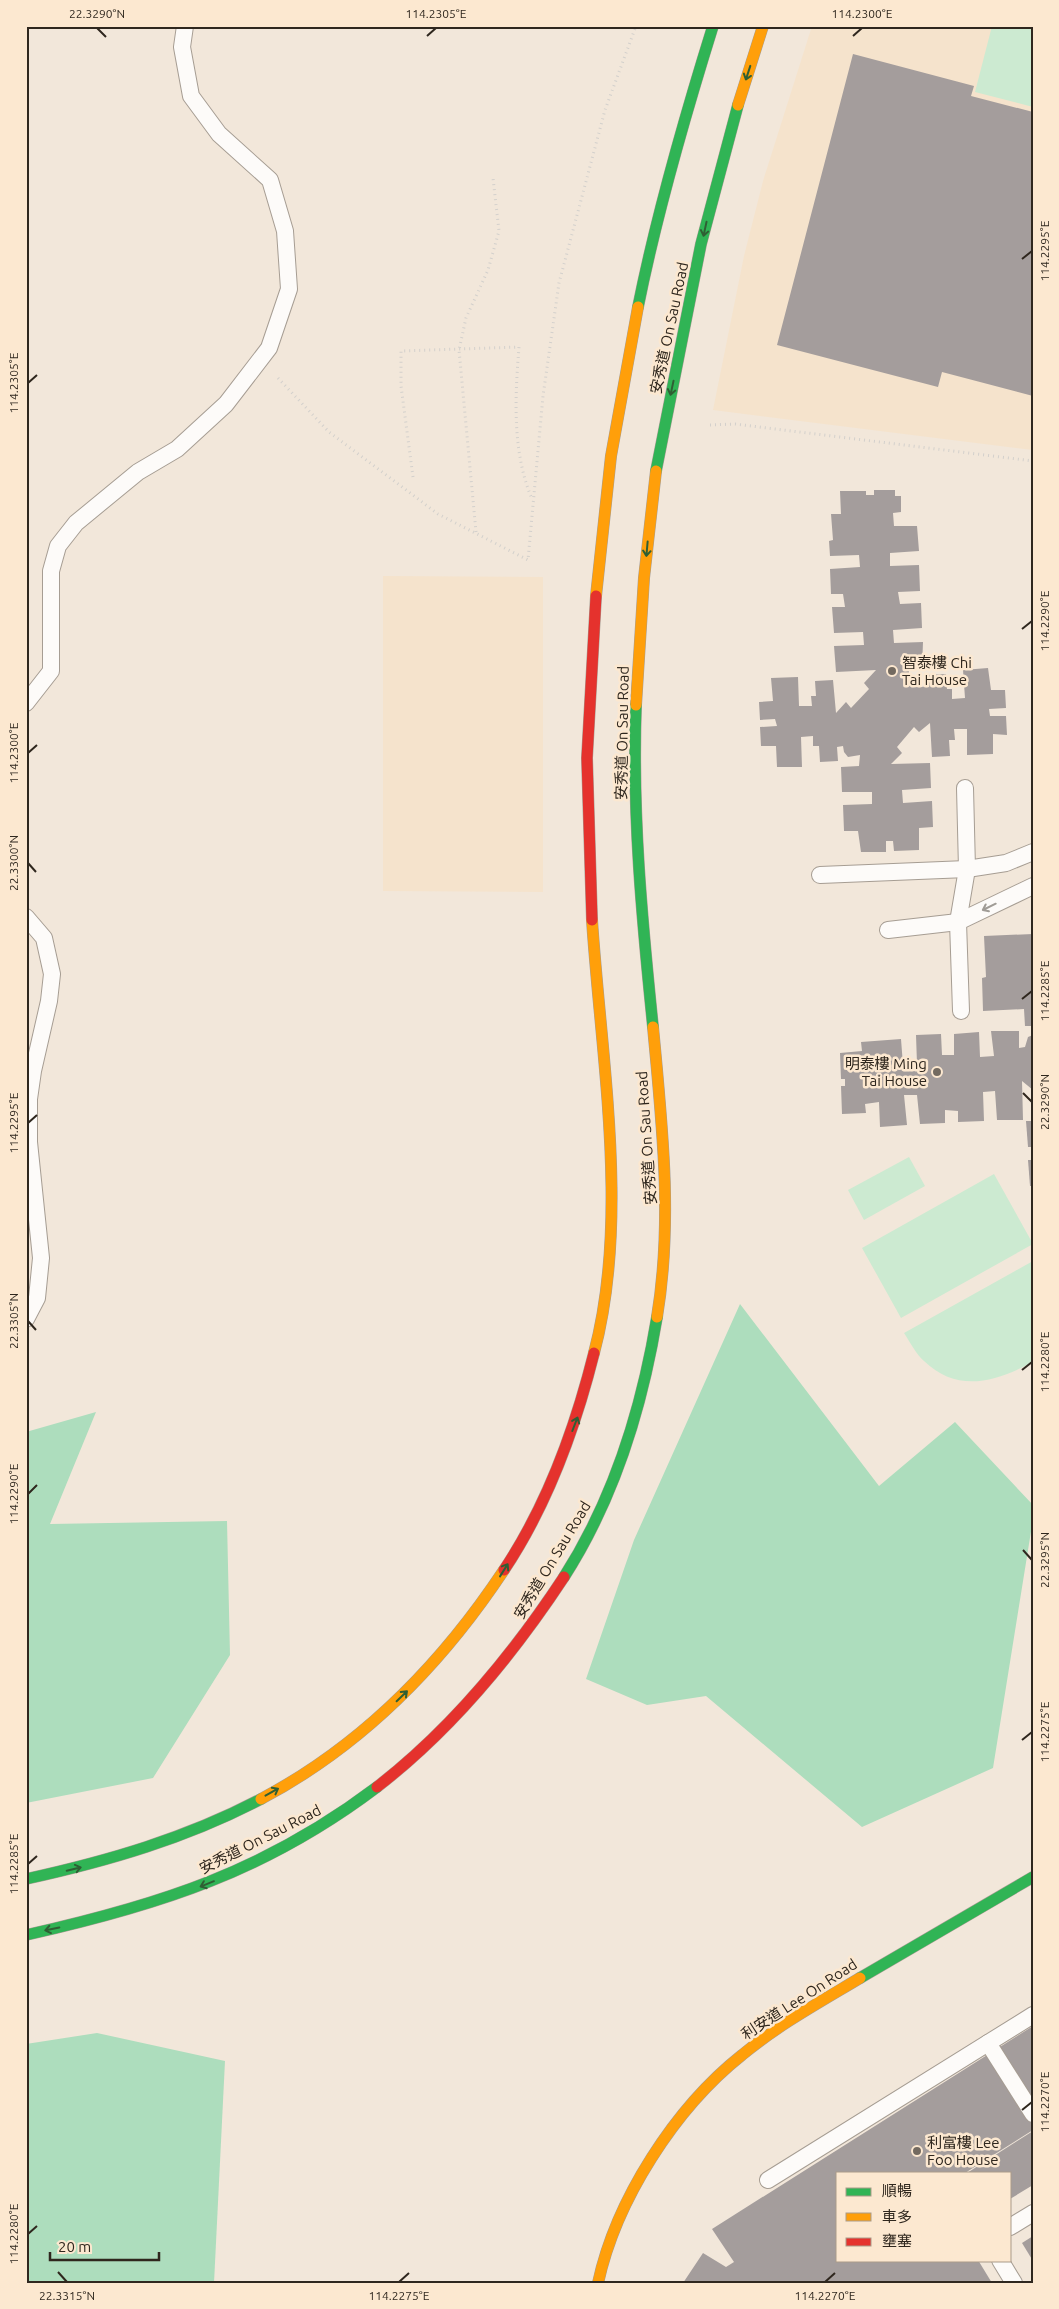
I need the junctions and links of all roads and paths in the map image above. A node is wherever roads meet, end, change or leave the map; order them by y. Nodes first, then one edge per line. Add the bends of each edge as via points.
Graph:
1 (185, 26) edge
2 (636, 26) edge
3 (713, 26) edge
4 (763, 26) edge
5 (493, 178) dead end
6 (459, 350) junction
7 (261, 359) junction
8 (710, 425) dead end
9 (1033, 460) edge
10 (413, 477) dead end
11 (532, 499) junction
12 (476, 532) junction
13 (26, 703) edge
14 (965, 788) dead end
15 (1033, 852) edge
16 (967, 869) junction
17 (820, 875) dead end
18 (1033, 886) edge
19 (26, 918) edge
20 (958, 922) junction
21 (888, 930) dead end
22 (961, 1011) dead end
23 (26, 1319) edge
24 (1033, 1877) edge
25 (26, 1879) edge
26 (26, 1935) edge
27 (1033, 2016) edge
28 (988, 2043) junction
29 (1033, 2114) edge
30 (768, 2180) dead end
31 (1033, 2212) edge
32 (1012, 2226) edge
33 (1001, 2262) edge
34 (598, 2283) edge
35 (1014, 2283) edge

1 - 7 lane via 182,47 191,96 219,134 270,180 285,232 289,288 269,348
2 - 11 path via 605,110 559,283
25 -> 3 main road, 安秀道 On Sau Road via 158,1845 229,1815 337,1752 390,1707 437,1660 481,1606 540,1509 578,1418 603,1317 610,1260 610,1150 590,899 587,794 588,715 600,542 617,417 649,248 672,157
4 -> 26 main road, 安秀道 On Sau Road via 708,215 666,419 650,519 642,604 635,757 636,826 641,912 663,1127 666,1207 653,1344 617,1471 583,1544 554,1593 491,1678 453,1719 381,1784 309,1833 190,1891 142,1907
5 - 6 path via 499,231 488,270 466,318
6 - 10 path via 401,351 401,386
6 - 11 path via 519,347 515,395 522,476
6 - 12 path
7 - 12 path via 329,432 438,514
7 - 13 lane via 226,404 177,449 138,472 76,523 58,546 52,571 51,671
8 - 9 path via 735,424
11 - 12 path via 528,560
14 - 16 lane
15 - 16 lane via 1006,863
16 - 17 lane
16 - 20 lane
18 -> 20 lane
19 - 23 lane via 44,938 52,974 29,1100 29,1142 41,1258 37,1298
20 - 21 lane
20 - 22 lane
24 - 34 main road, 利安道 Lee On Road via 806,2010 741,2056 698,2097 659,2146 627,2198 604,2256
27 - 28 lane
28 - 29 lane
28 - 30 lane
31 - 32 lane
33 - 35 lane

